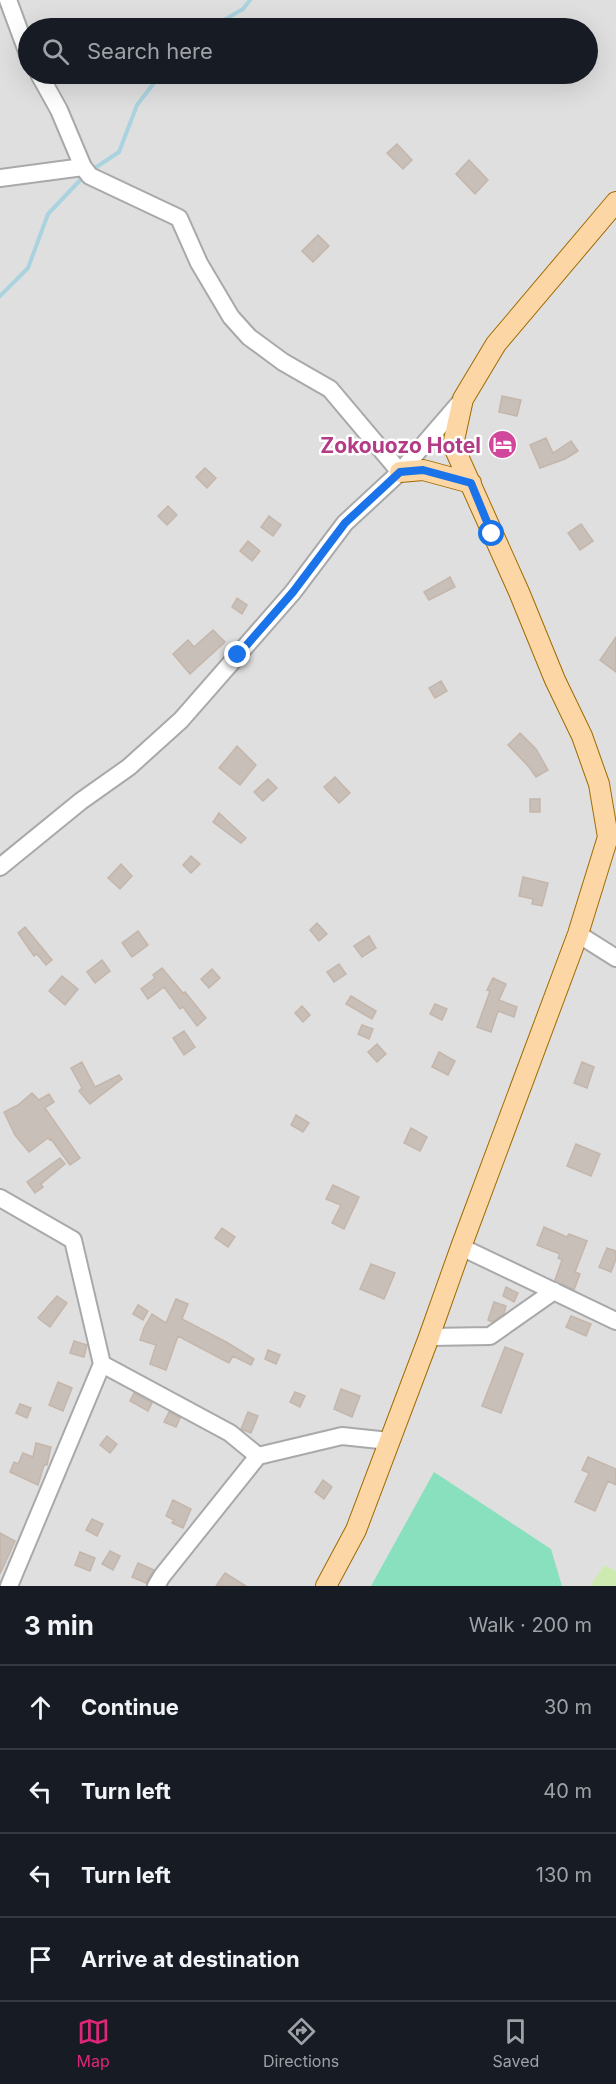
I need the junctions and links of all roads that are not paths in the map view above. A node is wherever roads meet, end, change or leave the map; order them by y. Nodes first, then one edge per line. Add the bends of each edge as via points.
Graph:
1 (8, 0) edge
2 (18, 27) edge
3 (45, 84) edge
4 (83, 167) junction
5 (0, 178) edge
6 (616, 202) edge
7 (463, 399) junction
8 (400, 472) junction
9 (471, 483) junction
10 (612, 829) edge
11 (0, 867) edge
12 (578, 934) junction
13 (616, 957) edge
14 (0, 1198) edge
15 (460, 1247) junction
16 (554, 1291) junction
17 (616, 1321) edge
18 (429, 1337) junction
19 (102, 1364) junction
20 (389, 1441) junction
21 (258, 1456) junction
22 (9, 1586) edge
23 (156, 1586) edge
24 (326, 1586) edge

1 - 2 street
3 - 4 street
4 - 5 street
4 - 8 street via 90,176 179,218 199,263 231,317 249,337 283,362 330,389
6 - 7 main road via 496,345
7 - 8 street
7 - 9 main road via 453,445
8 - 9 main road via 423,470
8 - 11 street via 345,523 293,592 181,720 129,767
9 - 10 main road via 582,736
10 - 12 main road
12 - 13 street
12 - 15 main road
14 - 19 street via 73,1239
15 - 16 street
15 - 18 main road
16 - 17 street
16 - 18 street via 490,1336
18 - 20 main road
19 - 21 street via 230,1433
19 - 22 street
20 - 21 street via 342,1436
20 - 24 main road via 356,1530
21 - 23 street

